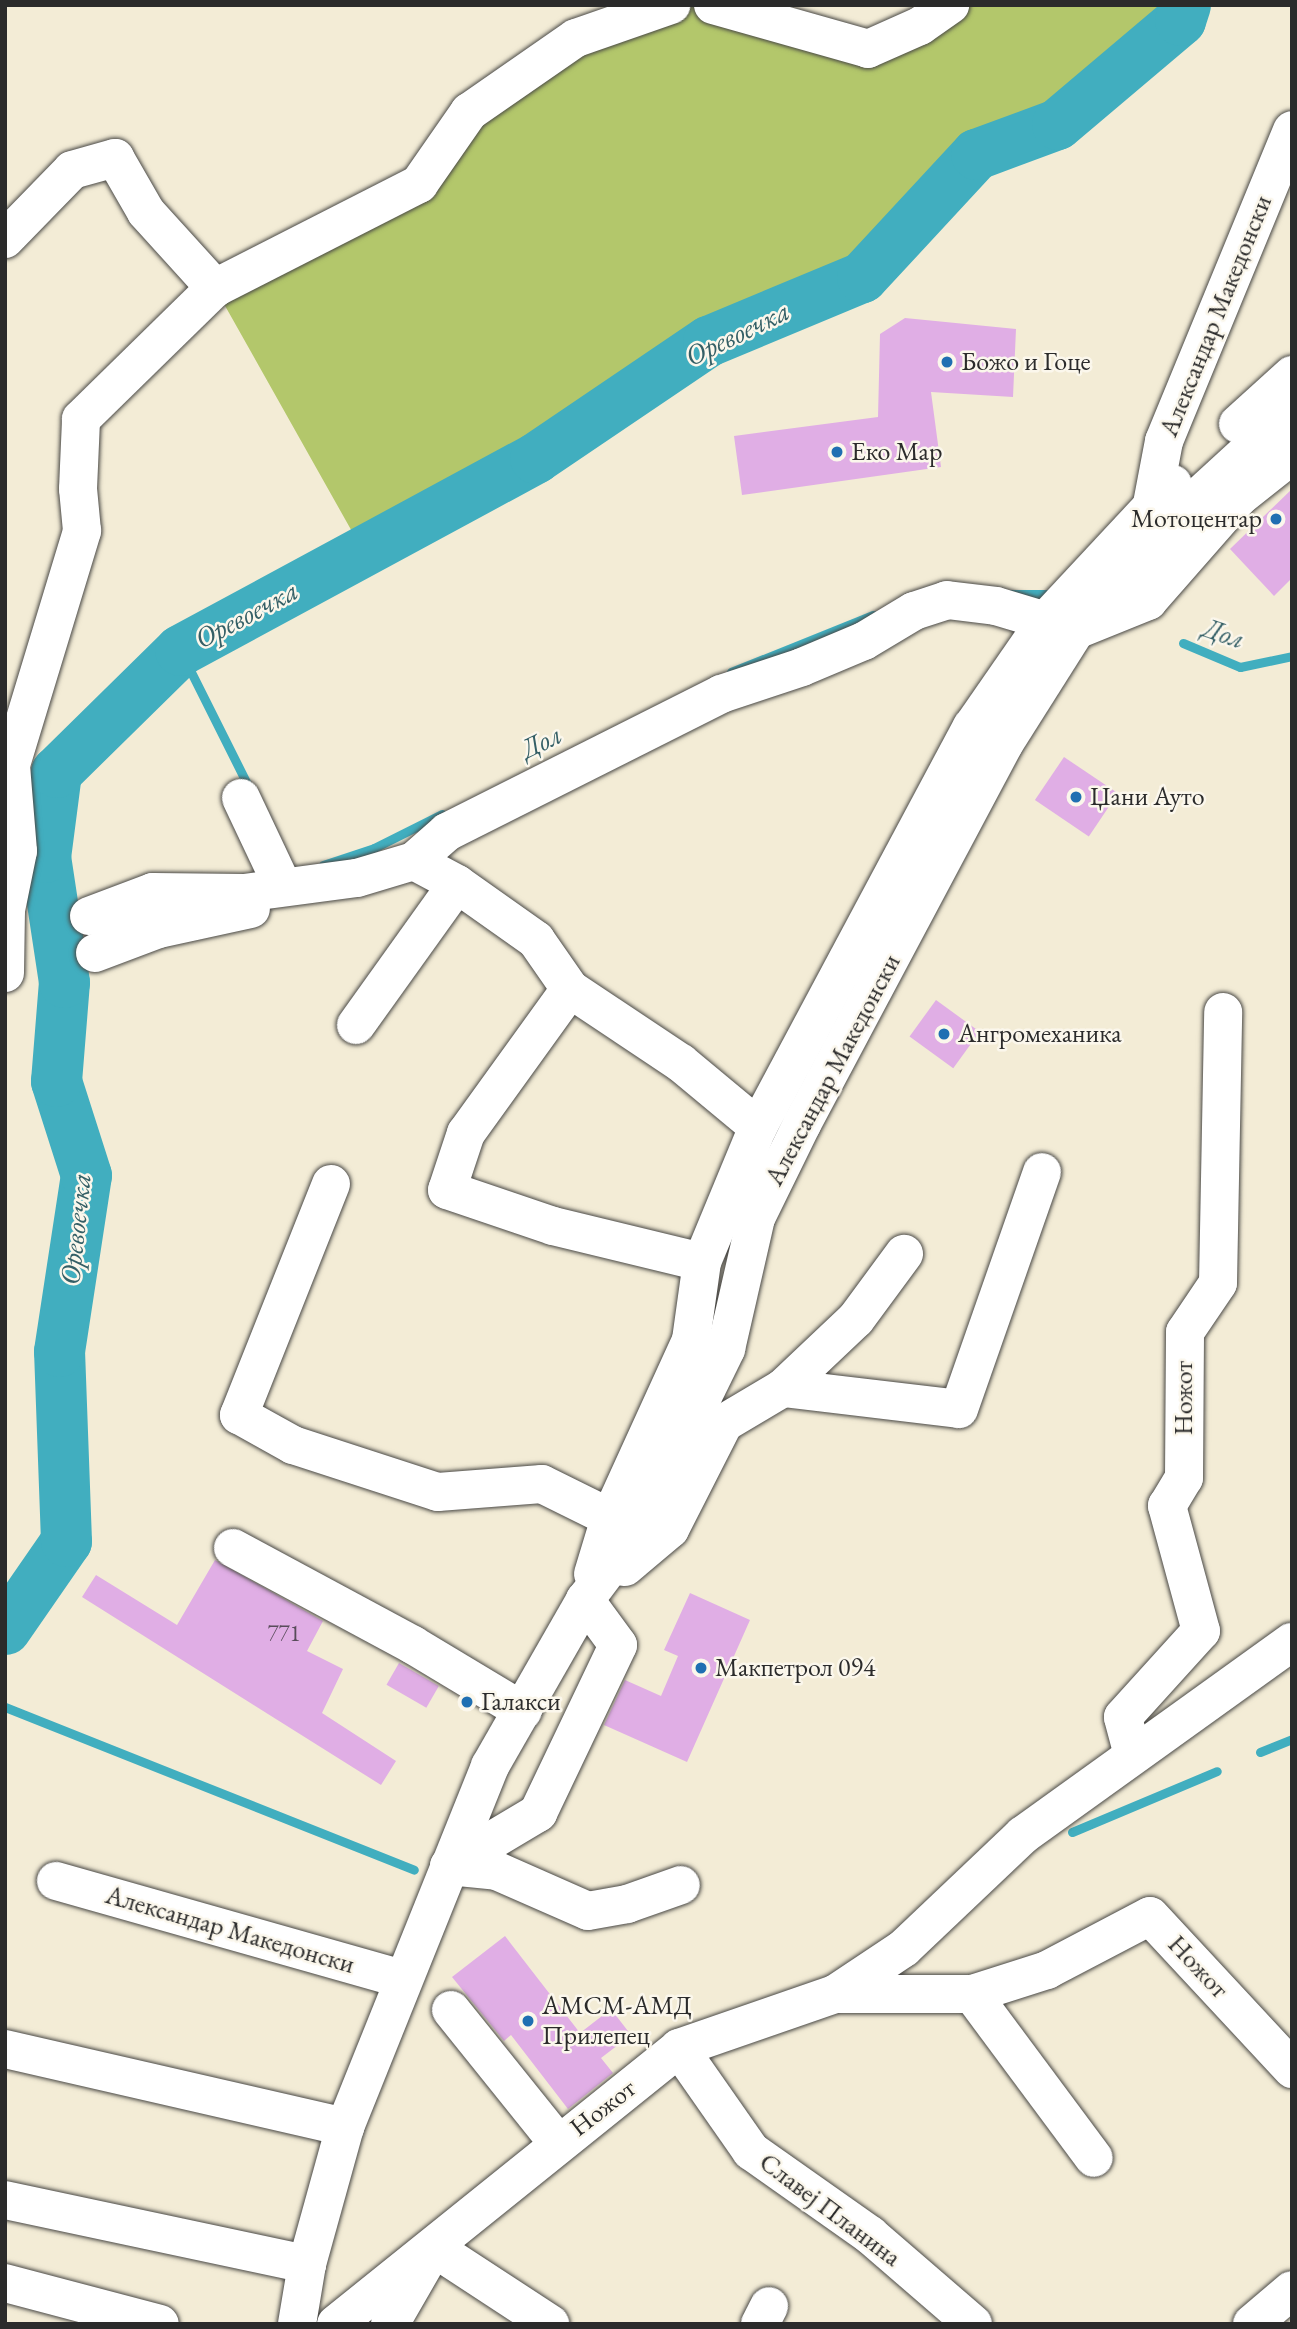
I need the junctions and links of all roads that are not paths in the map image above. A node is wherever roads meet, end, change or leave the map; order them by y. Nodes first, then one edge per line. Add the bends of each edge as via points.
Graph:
1 (671, 5) edge
2 (713, 5) edge
3 (950, 5) edge
4 (1292, 130) edge
5 (5, 239) edge
6 (215, 288) junction
7 (1292, 375) edge
8 (1292, 411) edge
9 (1292, 456) edge
10 (1162, 513) junction
11 (1061, 625) junction
12 (241, 798) dead end
13 (414, 861) junction
14 (357, 878) junction
15 (457, 884) junction
16 (283, 887) junction
17 (5, 973) edge
18 (570, 989) junction
19 (1223, 1012) dead end
20 (356, 1025) dead end
21 (758, 1127) junction
22 (1042, 1172) dead end
23 (331, 1184) dead end
24 (904, 1254) dead end
25 (702, 1262) junction
26 (783, 1388) junction
27 (623, 1525) junction
28 (233, 1548) dead end
29 (585, 1600) junction
30 (1292, 1642) edge
31 (523, 1711) junction
32 (1133, 1755) junction
33 (449, 1866) junction
34 (56, 1881) dead end
35 (681, 1885) dead end
36 (403, 1979) junction
37 (835, 1994) junction
38 (972, 1994) junction
39 (451, 2010) dead end
40 (679, 2048) junction
41 (5, 2049) edge
42 (1292, 2069) edge
43 (345, 2127) junction
44 (558, 2143) junction
45 (1094, 2158) dead end
46 (5, 2200) edge
47 (434, 2248) junction
48 (307, 2264) junction
49 (5, 2283) edge
50 (1292, 2290) edge
51 (160, 2324) edge
52 (297, 2324) edge
53 (336, 2324) edge
54 (390, 2324) edge
55 (550, 2324) edge
56 (974, 2324) edge
57 (1252, 2324) edge

1 - 6 street via 576,38 469,111 419,184
2 - 3 street via 868,49 920,26
4 - 10 street, Александар Македонски via 1164,442
5 - 6 street via 72,170 115,158 146,212
6 - 17 street via 81,419 78,489 82,531 11,765 18,851 6,910
7 - 10 street, Александар Македонски
8 - 10 street, Александар Македонски
9 - 11 street via 1239,497 1148,601
10 - 11 street, Александар Македонски
11 - 13 street via 996,606 947,600 914,611 864,640 721,694 447,832
11 - 21 street, Александар Македонски via 972,727
11 - 27 street, Александар Македонски via 1004,744 756,1218 726,1349
12 - 16 street
13 - 14 street
13 - 15 street, Александар Македонски
14 - 16 street
14 - 16 street via 278,905 214,914 159,929 92,934 153,892 244,893
15 - 18 street, Александар Македонски via 536,940
15 - 20 street
18 - 21 street, Александар Македонски via 681,1063
18 - 25 street via 466,1133 447,1190 553,1226
19 - 32 street, Ножот via 1218,1283 1185,1332 1184,1478 1167,1506 1201,1631 1123,1717
21 - 25 street, Александар Македонски
22 - 26 street via 959,1409
23 - 27 street via 239,1415 293,1445 438,1492 542,1484
24 - 26 street, Александар Македонски via 856,1319
25 - 27 street, Александар Македонски via 691,1340
26 - 29 street, Александар Македонски via 723,1423 670,1529
27 - 29 street, Александар Македонски
28 - 31 street via 413,1645
29 - 31 street, Александар Македонски
29 - 33 street via 618,1645 538,1812
30 - 32 street, Ножот
31 - 33 street, Александар Македонски via 490,1766
32 - 37 street, Ножот via 1023,1835 904,1948
33 - 35 street via 497,1871 588,1911 627,1904
33 - 36 street, Александар Македонски
34 - 36 street, Александар Македонски
36 - 43 street, Александар Македонски
37 - 38 street, Ножот
37 - 40 street, Ножот
38 - 42 street, Ножот via 1047,1970 1150,1916
38 - 45 street
39 - 44 street
40 - 44 street, Ножот
40 - 56 street, Славеј Планина via 751,2151 870,2235
41 - 43 street
43 - 48 street, Александар Македонски
44 - 47 street, Ножот
46 - 48 street
47 - 53 street, Ножот
47 - 54 street, Ножот
47 - 55 street
48 - 52 street, Александар Македонски
49 - 51 street
50 - 57 street

